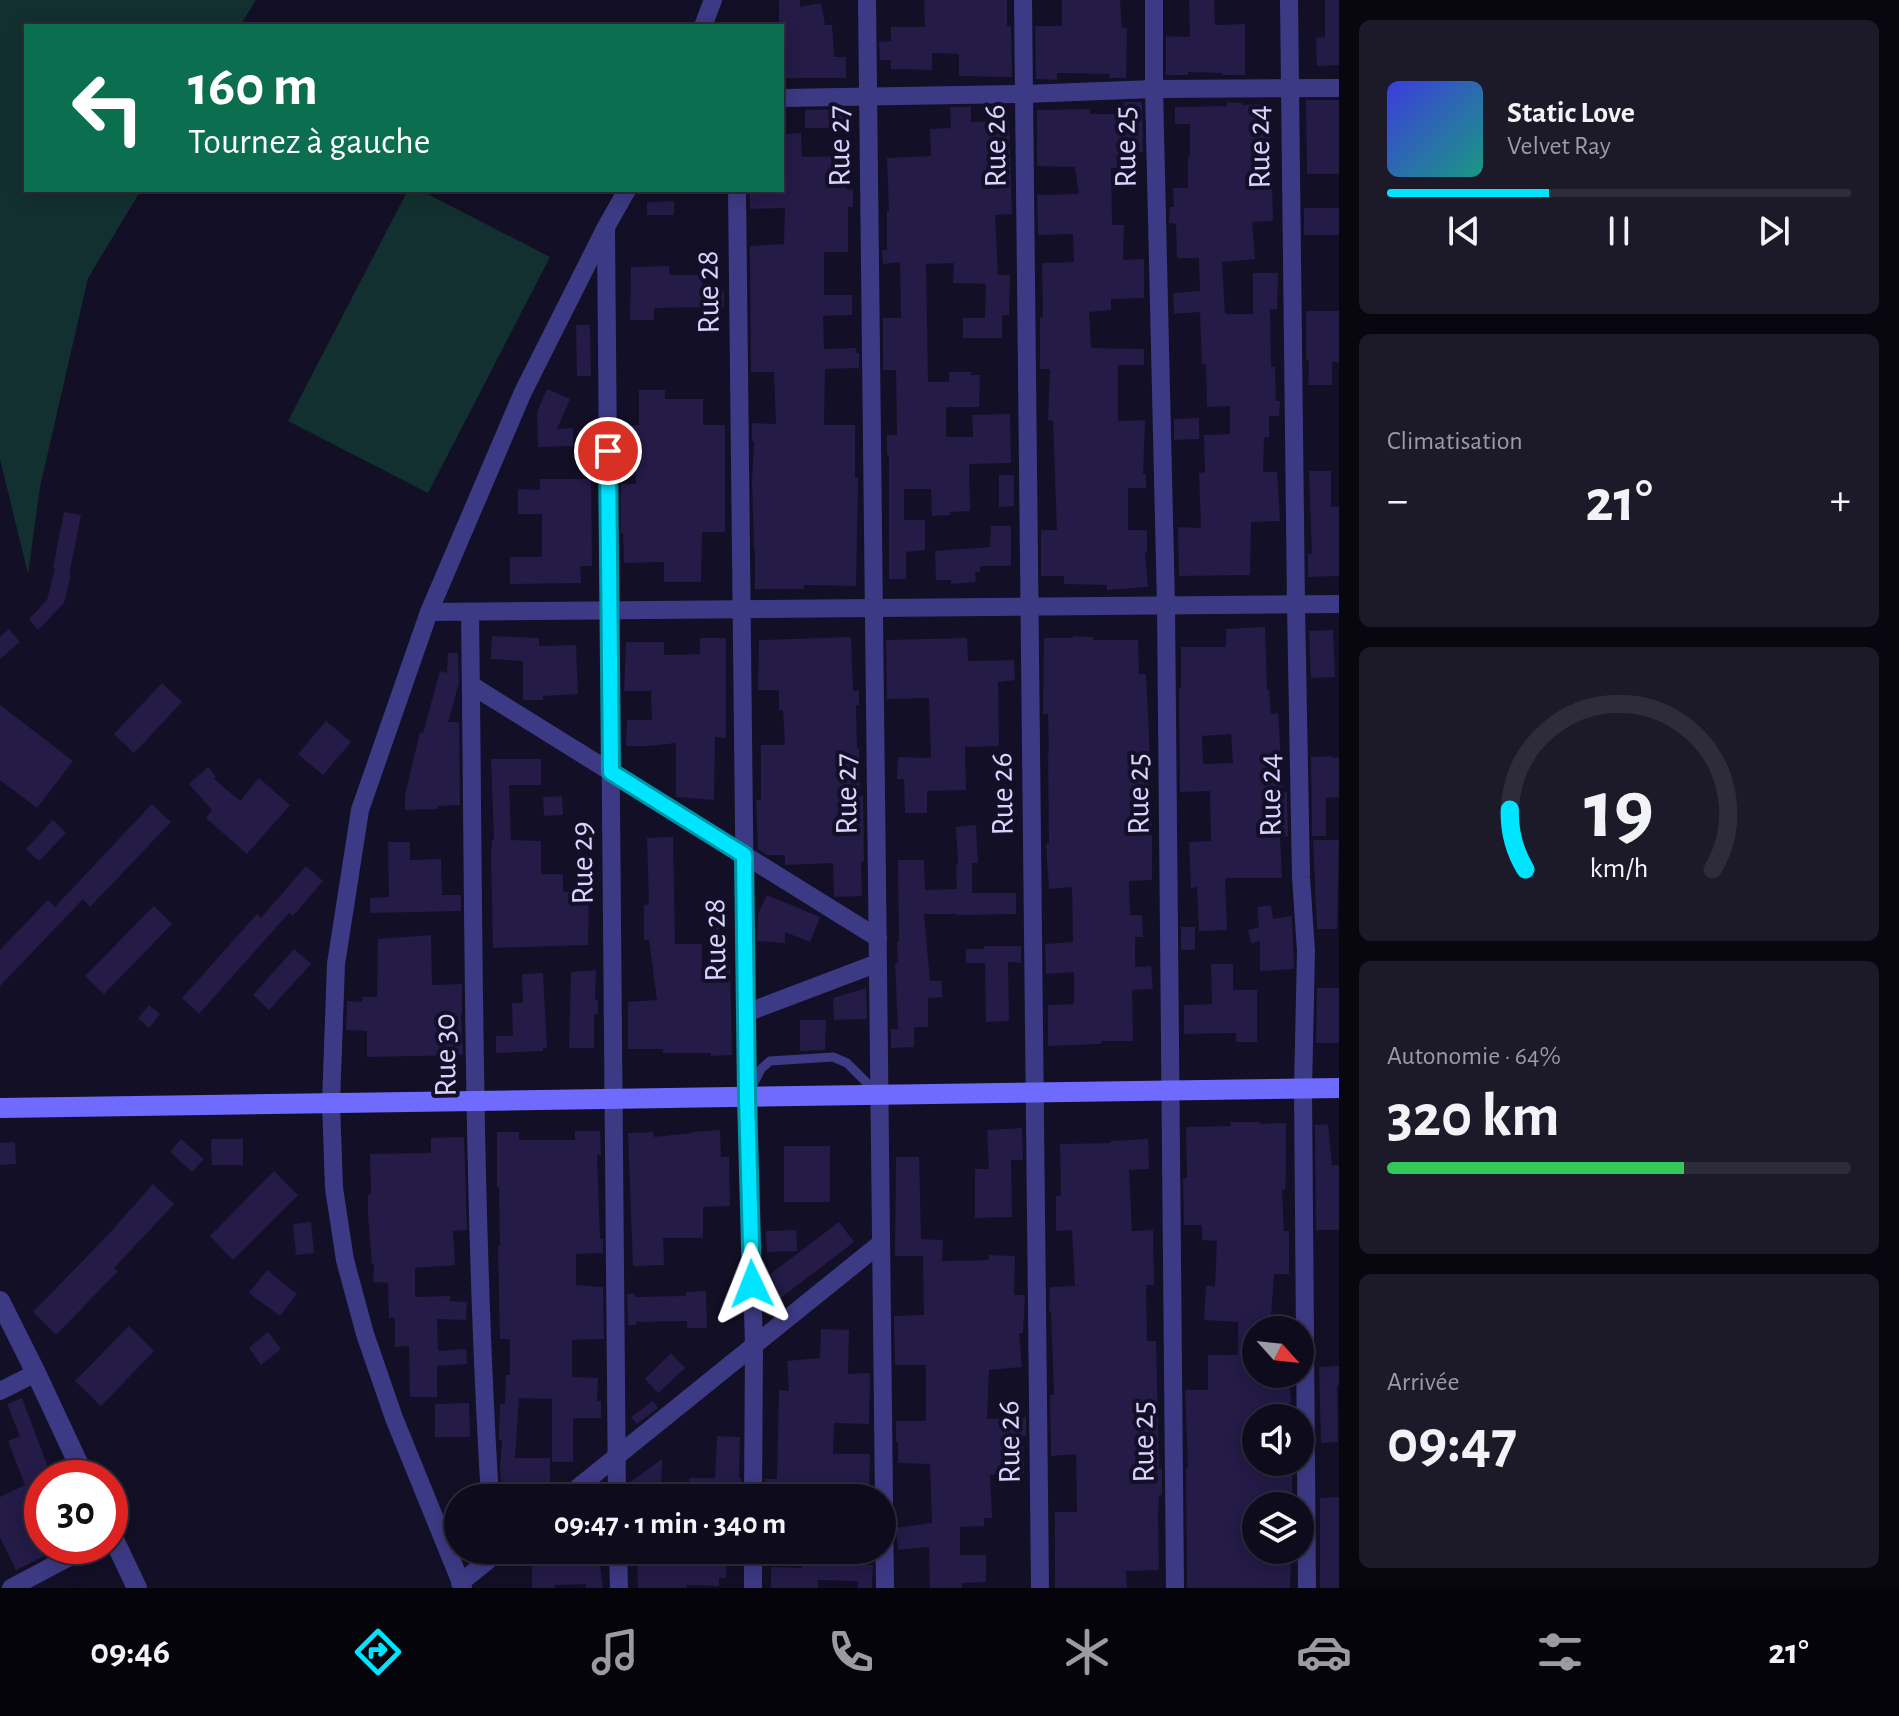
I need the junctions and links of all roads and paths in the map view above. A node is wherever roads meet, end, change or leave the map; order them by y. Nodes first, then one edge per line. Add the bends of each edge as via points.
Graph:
1 (713, 0) edge
2 (867, 0) edge
3 (1023, 0) edge
4 (1154, 0) edge
5 (1289, 0) edge
6 (704, 24) edge
7 (1288, 87) junction
8 (1339, 88) edge
9 (1154, 89) junction
10 (1024, 94) junction
11 (868, 96) junction
12 (784, 98) edge
13 (626, 192) edge
14 (737, 192) edge
15 (606, 227) junction
16 (1339, 604) edge
17 (1296, 605) junction
18 (1166, 606) junction
19 (1030, 607) junction
20 (874, 608) junction
21 (741, 610) junction
22 (609, 611) junction
23 (429, 612) junction
24 (470, 612) junction
25 (471, 685) junction
26 (611, 772) junction
27 (744, 855) junction
28 (878, 938) junction
29 (878, 963) junction
30 (746, 1013) junction
31 (1339, 1088) edge
32 (1303, 1089) junction
33 (1170, 1091) junction
34 (1035, 1093) junction
35 (879, 1095) junction
36 (747, 1097) junction
37 (614, 1099) junction
38 (475, 1101) junction
39 (331, 1103) junction
40 (0, 1108) edge
41 (881, 1243) junction
42 (0, 1301) edge
43 (754, 1346) junction
44 (36, 1373) junction
45 (0, 1391) edge
46 (616, 1457) junction
47 (77, 1460) edge
48 (489, 1484) edge
49 (582, 1484) edge
50 (617, 1484) edge
51 (753, 1484) edge
52 (56, 1564) edge
53 (125, 1564) edge
54 (485, 1564) edge
55 (618, 1564) edge
56 (753, 1564) edge
57 (462, 1585) edge
58 (11, 1588) edge
59 (137, 1588) edge
60 (619, 1588) edge
61 (753, 1588) edge
62 (885, 1588) edge
63 (1040, 1588) edge
64 (1175, 1588) edge
65 (1307, 1588) edge

1 - 6 street
2 - 11 street, Rue 27
3 - 10 street, Rue 26
4 - 9 street, Rue 25
5 - 7 street, Rue 24
7 - 8 street
7 - 9 street
7 - 17 street, Rue 24
9 - 10 street
9 - 18 street, Rue 25
10 - 11 street
10 - 19 street, Rue 26
11 - 12 street
11 - 20 street, Rue 27
13 - 15 street
14 - 21 street, Rue 28
15 - 22 street, Rue 29
15 - 23 street via 523,392
16 - 17 street
17 - 18 street
17 - 32 street, Rue 24 via 1306,933
18 - 19 street
18 - 33 street, Rue 25
19 - 20 street
19 - 34 street, Rue 26
20 - 21 street
20 - 28 street, Rue 27
21 - 22 street
21 - 27 street, Rue 28
22 - 24 street
22 - 26 street, Rue 29
23 - 24 street
23 - 39 street via 360,810 336,964
24 - 25 street, Rue 30
25 - 26 street
25 - 38 street, Rue 30
26 - 27 street
26 - 37 street, Rue 29
27 - 28 street
27 - 30 street, Rue 28
28 - 29 street, Rue 27
29 - 30 street
29 - 35 street, Rue 27
30 - 36 street, Rue 28
31 - 32 main road
32 - 33 main road
32 - 65 street, Rue 24
33 - 34 main road
33 - 64 street, Rue 25
34 - 35 main road
34 - 63 street, Rue 26
35 - 36 main road
35 - 36 lane via 847,1063 833,1057 770,1061
35 - 41 street, Rue 27
36 - 37 main road
36 - 43 street, Rue 28
37 - 38 main road
37 - 46 street, Rue 29
38 - 39 main road
38 - 48 street, Rue 30
39 - 40 main road
39 - 57 street via 334,1188 345,1260 365,1334
41 - 43 street
41 - 62 street, Rue 27
42 - 44 street
43 - 46 street
43 - 51 street, Rue 28
44 - 45 street
44 - 47 street
46 - 49 street
46 - 50 street, Rue 29
52 - 58 street
53 - 59 street
54 - 57 street
55 - 60 street
56 - 61 street

